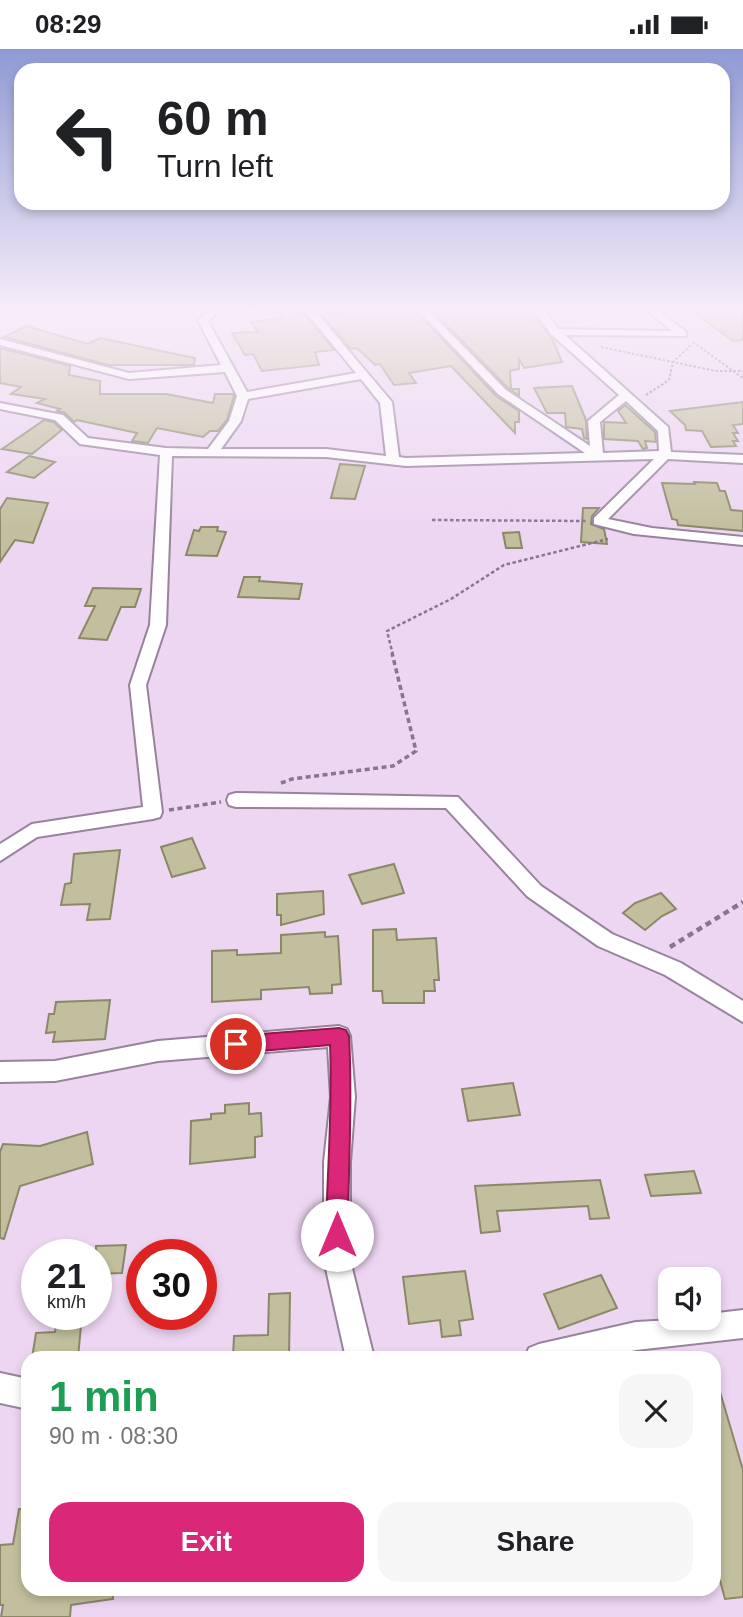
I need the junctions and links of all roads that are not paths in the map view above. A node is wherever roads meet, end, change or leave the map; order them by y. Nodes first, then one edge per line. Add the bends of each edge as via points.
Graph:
1 (237, 384) edge
2 (312, 384) edge
3 (371, 384) edge
4 (494, 384) edge
5 (614, 384) edge
6 (626, 395) junction
7 (243, 396) junction
8 (0, 406) edge
9 (166, 452) junction
10 (211, 453) junction
11 (665, 455) junction
12 (597, 456) junction
13 (743, 459) edge
14 (394, 461) junction
15 (743, 541) edge
16 (236, 800) road end
17 (0, 854) edge
18 (743, 1013) edge
19 (0, 1072) edge
20 (743, 1324) edge
21 (358, 1351) edge
22 (570, 1351) edge
23 (0, 1388) edge
24 (21, 1392) edge

1 - 7 street
2 - 7 street
3 - 14 street via 389,411
4 - 12 street
5 - 6 street
6 - 11 street via 664,431
6 - 12 street via 594,421
7 - 10 street via 235,421
8 - 9 street via 59,417 84,441
9 - 10 street
9 - 17 street via 158,625 138,685 153,812 32,831
10 - 14 street via 327,453
11 - 12 street
11 - 13 street
11 - 15 street via 599,521 622,530
12 - 14 street
16 - 18 street via 451,803 534,891 605,940 673,969
19 - 21 street via 55,1070 158,1051 339,1036 342,1097 337,1260
20 - 22 street via 636,1336
23 - 24 street

